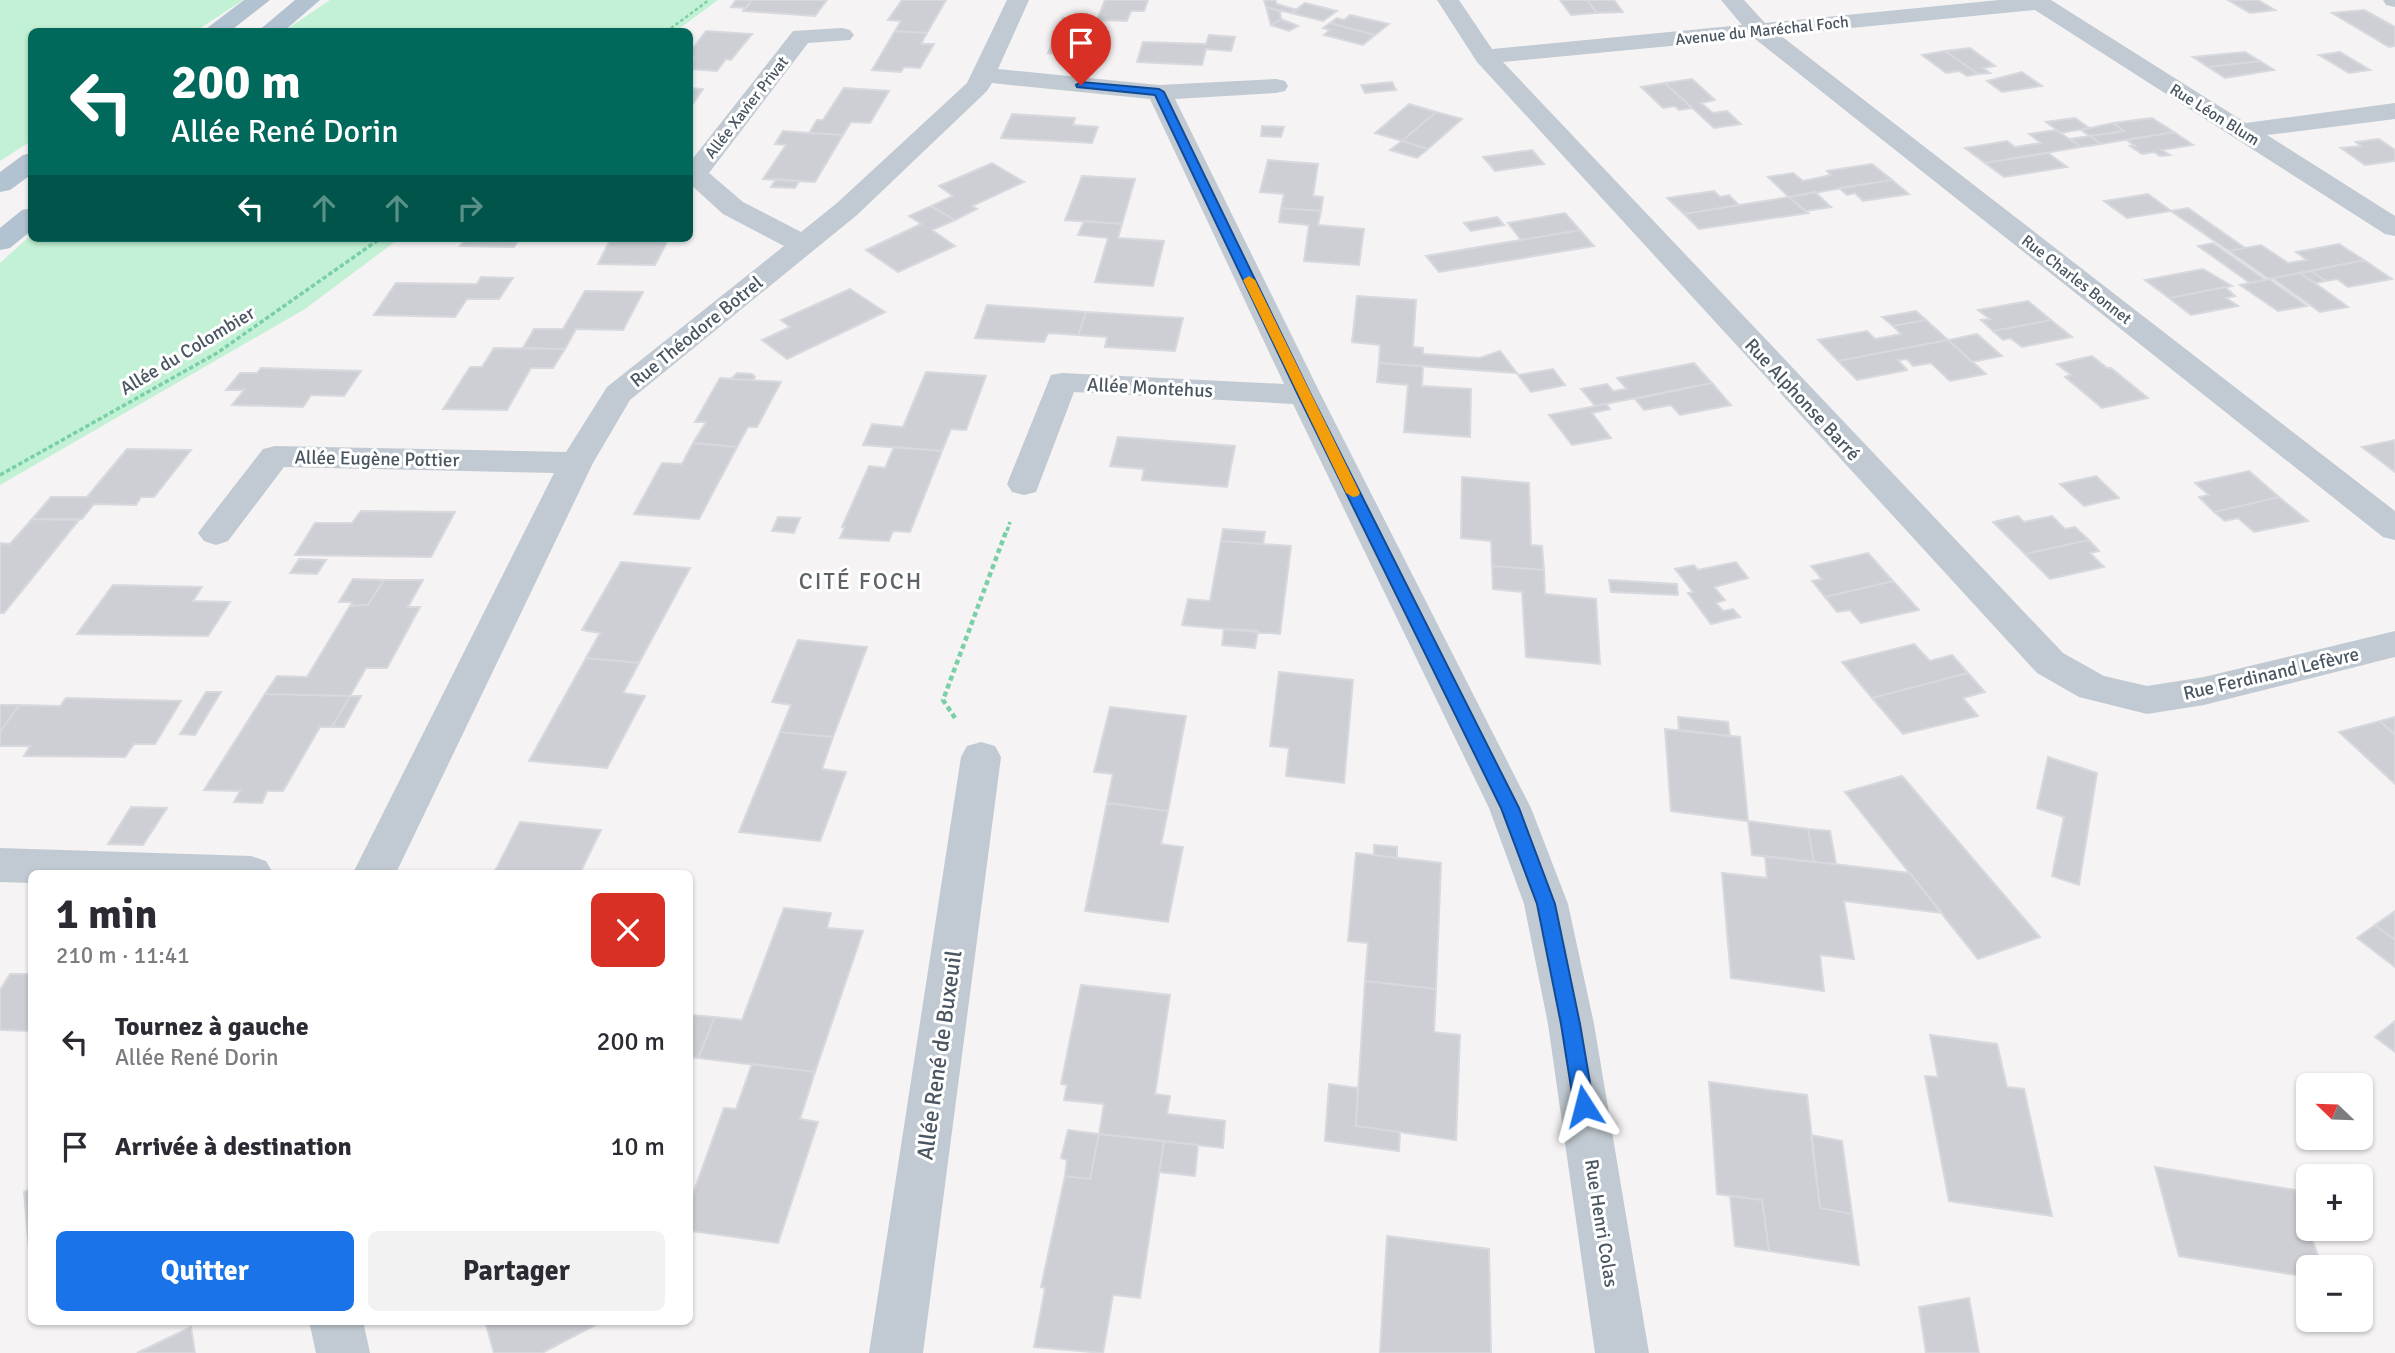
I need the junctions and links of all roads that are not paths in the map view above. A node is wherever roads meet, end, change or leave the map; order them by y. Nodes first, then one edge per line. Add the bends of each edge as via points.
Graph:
1 (259, 0) edge
2 (309, 0) edge
3 (1018, 0) edge
4 (1448, 0) edge
5 (1732, 0) edge
6 (2037, 1) edge
7 (220, 28) edge
8 (273, 28) edge
9 (1759, 30) junction
10 (842, 35) dead end
11 (1485, 57) junction
12 (984, 75) junction
13 (1276, 86) dead end
14 (1159, 92) junction
15 (2395, 111) edge
16 (2241, 131) junction
17 (28, 164) edge
18 (0, 184) edge
19 (28, 218) edge
20 (2395, 228) edge
21 (0, 242) edge
22 (803, 245) junction
23 (1305, 395) junction
24 (576, 463) junction
25 (1024, 484) road end
26 (2395, 529) edge
27 (216, 533) dead end
28 (2395, 644) edge
29 (2147, 700) joint
30 (981, 757) road end
31 (0, 865) edge
32 (157, 870) edge
33 (376, 870) edge
34 (337, 1325) edge
35 (343, 1353) edge
36 (897, 1353) edge
37 (1622, 1353) edge

1 - 7 main road
2 - 8 main road
3 - 12 street, Rue Théodore Botrel
4 - 11 street, Rue Alphonse Barré
5 - 9 street, Rue Charles Bonnet
6 - 9 street, Avenue du Maréchal Foch
6 - 16 street, Rue Léon Blum
9 - 11 street, Avenue du Maréchal Foch
9 - 26 street, Rue Charles Bonnet
10 - 22 street, Allée Xavier Privat via 800,36 694,174 733,208
11 - 29 street, Rue Alphonse Barré via 2050,663 2094,687
12 - 14 street
12 - 22 street, Rue Théodore Botrel via 939,124
13 - 14 street
14 - 23 street, Rue Henri Colas
15 - 16 street
16 - 20 street, Rue Léon Blum
17 - 18 main road
19 - 21 main road
22 - 24 street, Rue Théodore Botrel via 618,394
23 - 25 street, Allée Montehus via 1062,382
23 - 37 street, Rue Henri Colas via 1510,808 1546,904 1571,1024
24 - 27 street, Allée Eugène Pottier via 275,456
24 - 33 street, Rue Théodore Botrel
28 - 29 street, Rue Ferdinand Lefèvre via 2204,691
30 - 36 street, Allée René de Buxeuil
31 - 32 street
34 - 35 street

